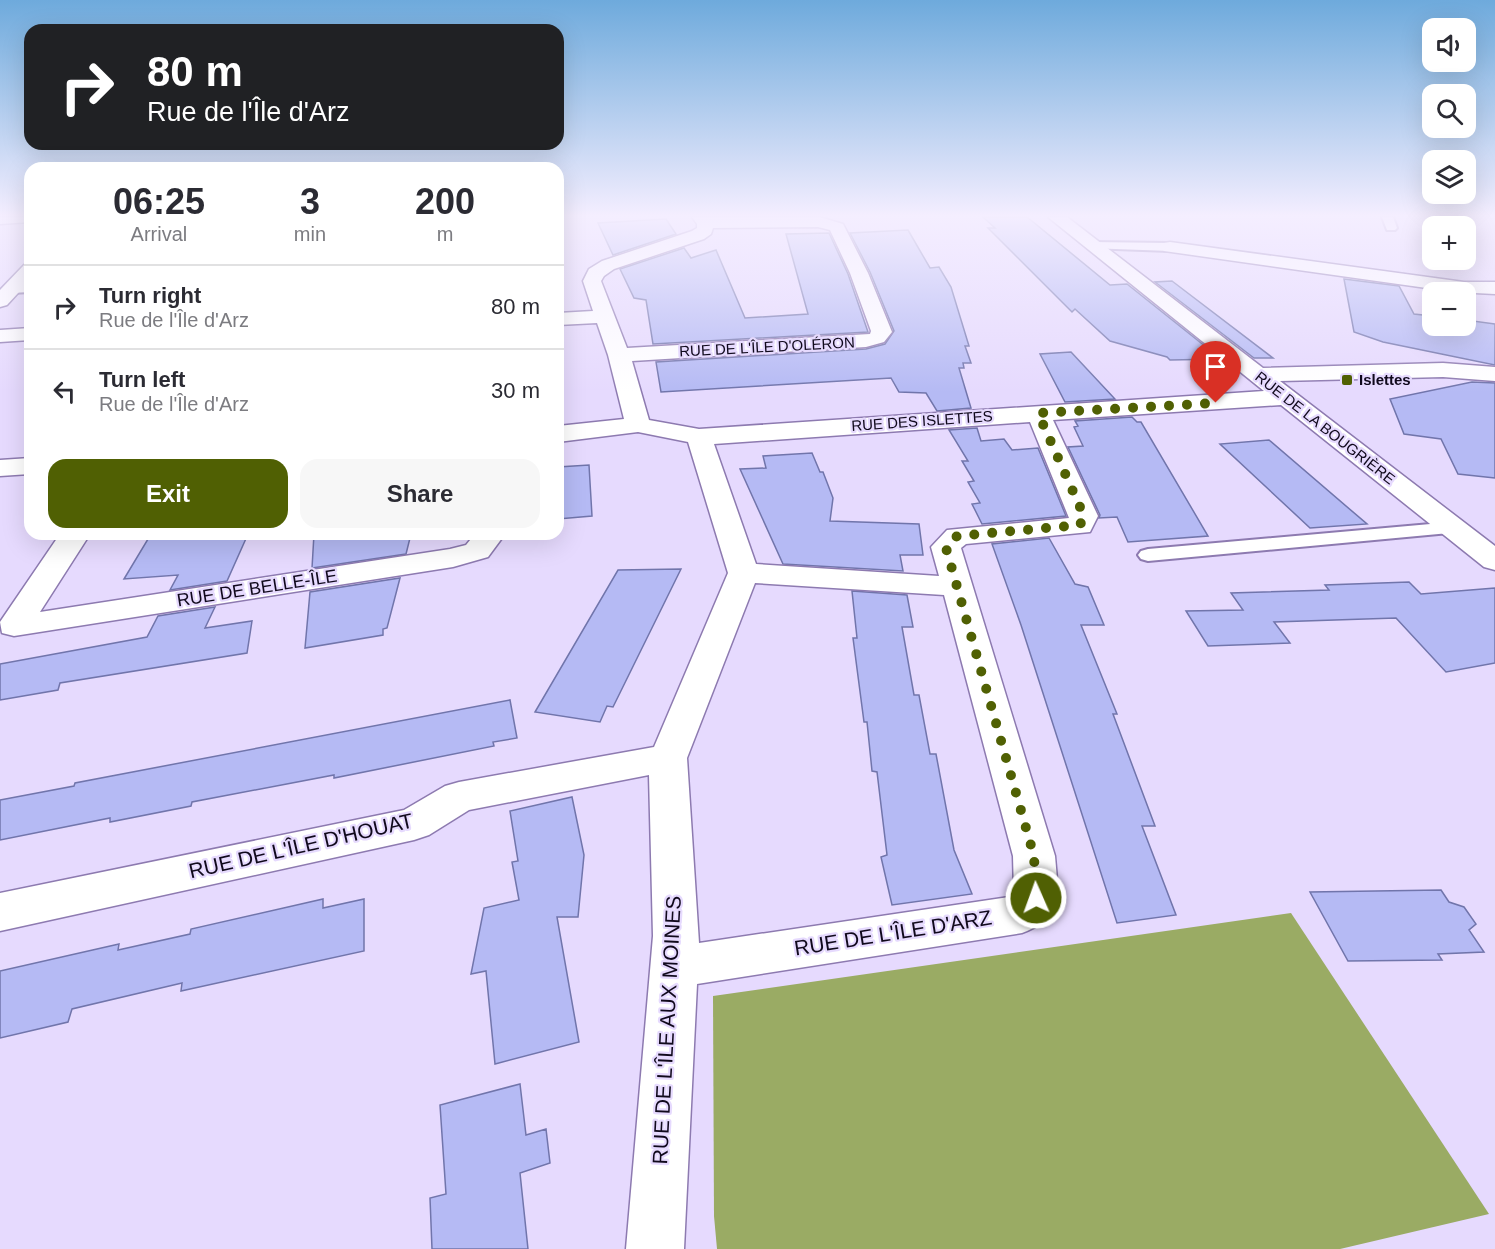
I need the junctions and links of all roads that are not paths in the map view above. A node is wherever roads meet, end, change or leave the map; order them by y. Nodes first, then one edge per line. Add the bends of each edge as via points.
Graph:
1 (595, 275) edge
2 (860, 275) edge
3 (1129, 275) edge
4 (1373, 275) edge
5 (24, 278) edge
6 (1495, 288) edge
7 (14, 293) edge
8 (604, 317) junction
9 (564, 319) edge
10 (24, 334) edge
11 (0, 336) edge
12 (619, 355) junction
13 (1495, 374) edge
14 (1257, 375) junction
15 (1287, 398) junction
16 (1038, 413) junction
17 (638, 425) junction
18 (564, 433) edge
19 (699, 437) junction
20 (24, 466) edge
21 (0, 468) edge
22 (1453, 528) junction
23 (71, 540) edge
24 (485, 540) edge
25 (1148, 555) dead end
26 (1495, 561) edge
27 (743, 573) junction
28 (956, 586) junction
29 (7, 627) edge
30 (668, 758) junction
31 (0, 912) edge
32 (674, 967) junction
33 (655, 1249) edge

1 - 8 street via 592,281
2 - 12 street, RUE DE L'ÎLE D'OLÉRON via 882,332 877,338
3 - 14 street, RUE DE LA BOUGRIÈRE
4 - 6 street via 1464,288
5 - 7 street
8 - 9 street
8 - 12 street
10 - 11 street
12 - 17 street
13 - 14 street via 1443,370
14 - 15 street, RUE DE LA BOUGRIÈRE
15 - 16 street, RUE DES ISLETTES
15 - 22 street, RUE DE LA BOUGRIÈRE
16 - 19 street, RUE DES ISLETTES
16 - 28 street, RUE DE L'ÎLE D'ARZ via 1084,516 1080,525 957,536 946,548
17 - 18 street, RUE DES ISLETTES
17 - 19 street, RUE DES ISLETTES
19 - 27 street
20 - 21 street
22 - 25 lane
22 - 26 street, RUE DE LA BOUGRIÈRE
23 - 29 street, RUE DE BELLE-ÎLE
24 - 29 street, RUE DE BELLE-ÎLE via 477,551 453,558
27 - 28 street
27 - 30 street, RUE DE L'ÎLE AUX MOINES
28 - 32 street, RUE DE L'ÎLE D'ARZ via 1034,856 1036,898 1022,914
30 - 31 street, RUE DE L'ÎLE D'HOUAT via 459,797 414,824
30 - 32 street, RUE DE L'ÎLE AUX MOINES
32 - 33 street, RUE DE L'ÎLE AUX MOINES

